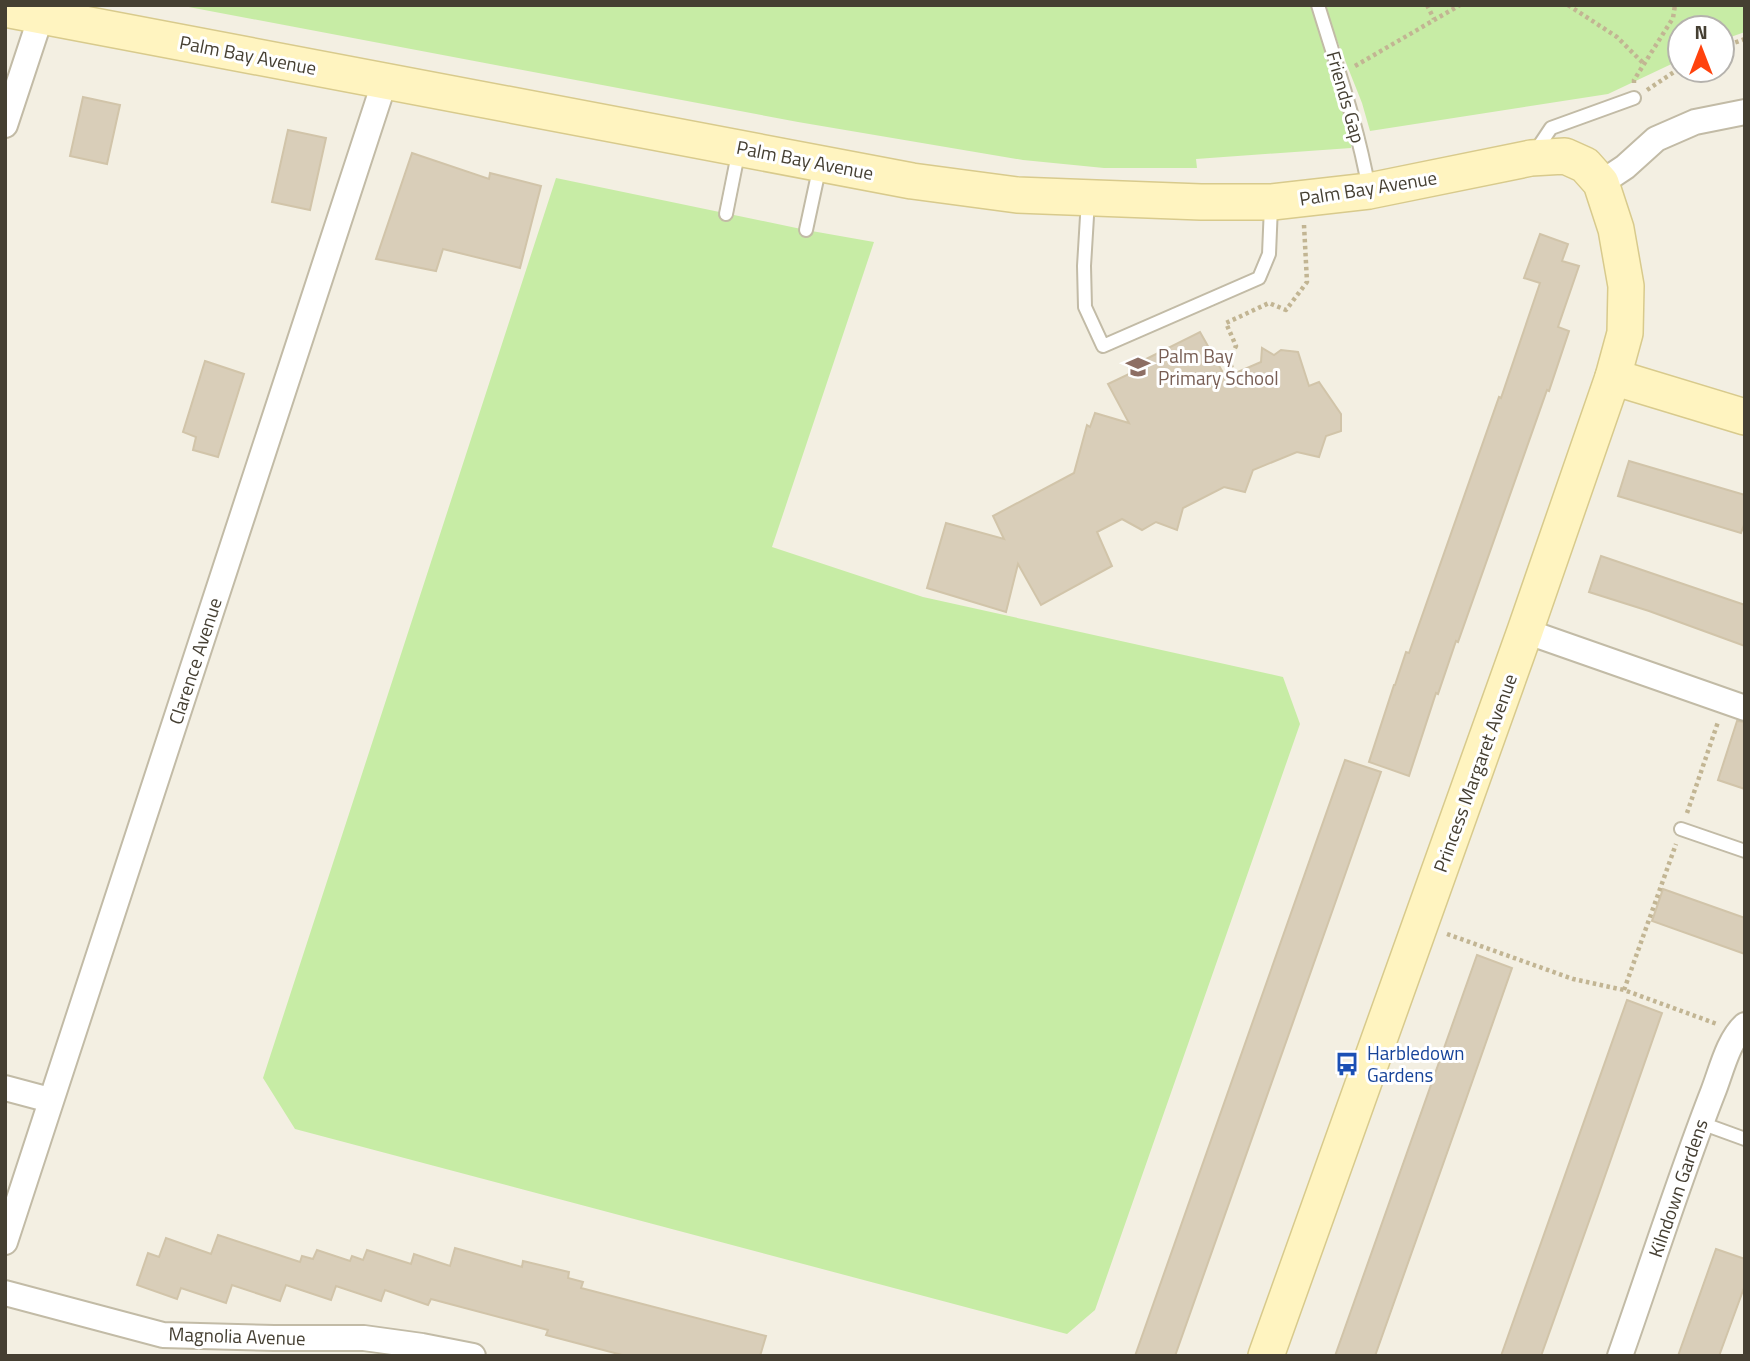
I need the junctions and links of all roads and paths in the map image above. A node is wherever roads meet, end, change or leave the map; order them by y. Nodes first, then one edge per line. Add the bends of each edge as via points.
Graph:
1 (1318, 5) edge
2 (1427, 5) edge
3 (1460, 5) edge
4 (1568, 5) edge
5 (1675, 5) edge
6 (5, 9) edge
7 (41, 16) junction
8 (1434, 19) junction
9 (1644, 64) junction
10 (1340, 76) junction
11 (1666, 77) edge
12 (385, 80) junction
13 (1634, 98) junction
14 (1745, 112) edge
15 (5, 125) edge
16 (740, 148) junction
17 (1531, 158) junction
18 (820, 163) junction
19 (1601, 183) junction
20 (1369, 191) junction
21 (1088, 198) junction
22 (1272, 202) junction
23 (726, 214) dead end
24 (806, 230) dead end
25 (1304, 231) dead end
26 (1234, 374) dead end
27 (1613, 377) junction
28 (1745, 417) edge
29 (1525, 631) junction
30 (1745, 708) edge
31 (1681, 829) dead end
32 (1745, 852) edge
33 (1421, 924) junction
34 (1741, 1028) edge
35 (5, 1088) edge
36 (50, 1100) junction
37 (1701, 1123) junction
38 (1745, 1139) edge
39 (5, 1242) edge
40 (5, 1293) edge
41 (273, 1347) edge
42 (474, 1356) edge
43 (1266, 1356) edge
44 (1620, 1356) edge

1 - 10 lane, Friends Gap
2 - 8 path
3 - 8 path
4 - 9 path via 1617,37
5 - 9 path via 1673,18
6 - 7 main road, Palm Bay Avenue
7 - 12 main road, Palm Bay Avenue
7 - 15 street
8 - 10 path
9 - 13 path via 1634,80
10 - 20 lane, Friends Gap
11 - 13 path
12 - 16 main road, Palm Bay Avenue
12 - 36 street, Clarence Avenue
13 - 17 lane via 1551,128
14 - 19 street via 1695,122 1656,139
16 - 18 main road, Palm Bay Avenue
16 - 23 lane
17 - 19 main road, Palm Bay Avenue via 1564,156 1585,165
17 - 20 main road, Palm Bay Avenue
18 - 21 main road, Palm Bay Avenue via 1017,195
18 - 24 lane
19 - 27 main road, Princess Margaret Avenue via 1616,229 1626,286 1625,333
20 - 22 main road, Palm Bay Avenue
21 - 22 main road, Palm Bay Avenue
21 - 22 lane via 1085,307 1103,346 1259,278 1269,254
25 - 26 path via 1307,282 1286,310 1269,303 1226,323 1236,346 1229,360
27 - 28 main road
27 - 29 main road, Princess Margaret Avenue
29 - 30 street
29 - 33 main road, Princess Margaret Avenue
31 - 32 lane
33 - 34 path via 1573,979 1624,990
33 - 43 main road, Princess Margaret Avenue
34 - 37 street, Kilndown Gardens
35 - 36 street
36 - 39 street, Clarence Avenue
37 - 38 lane
37 - 44 street, Kilndown Gardens
40 - 41 street, Magnolia Avenue via 163,1335
41 - 42 street, Magnolia Avenue via 364,1338

